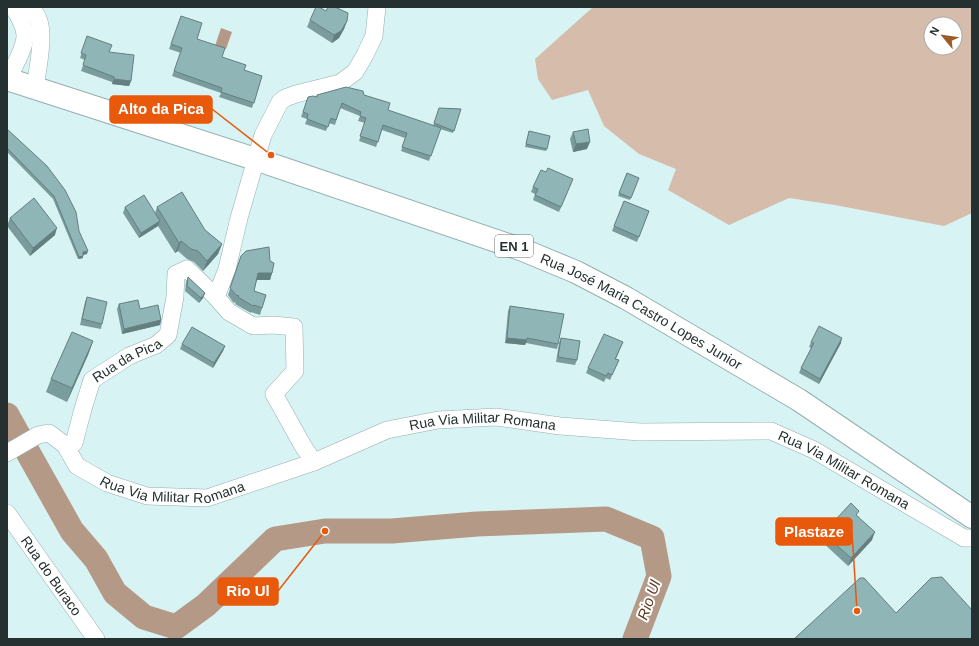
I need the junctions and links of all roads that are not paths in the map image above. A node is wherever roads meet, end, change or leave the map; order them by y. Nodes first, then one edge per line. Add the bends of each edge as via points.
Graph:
1 (13, 7) edge
2 (22, 7) edge
3 (377, 7) edge
4 (8, 79) edge
5 (35, 88) junction
6 (255, 159) junction
7 (216, 297) junction
8 (65, 446) junction
9 (7, 453) edge
10 (314, 462) junction
11 (7, 513) edge
12 (972, 517) edge
13 (972, 538) edge
14 (96, 639) edge

1 - 4 street via 25,35
2 - 5 street via 34,12 41,25 42,40
3 - 6 street via 374,36 355,72 340,84 296,94 280,102 263,135
4 - 5 main road, Rua José Maria Castro Lopes Junior / EN 1
5 - 6 main road, Rua José Maria Castro Lopes Junior / EN 1
6 - 7 street via 227,269
6 - 12 main road, Rua José Maria Castro Lopes Junior / EN 1 via 524,250 576,272 626,298 799,400
7 - 8 street, Rua da Pica via 187,269 176,274 168,335 156,345 129,356 92,380 74,444
7 - 10 street via 230,312 253,326 294,327 295,371 274,394
8 - 9 street, Rua Via Militar Romana via 49,433 38,435
8 - 10 street, Rua Via Militar Romana via 77,466 107,483 147,496 208,498
10 - 13 street, Rua Via Militar Romana via 387,430 438,420 496,417 560,426 640,432 771,431 814,450 964,538
11 - 14 street, Rua do Buraco

